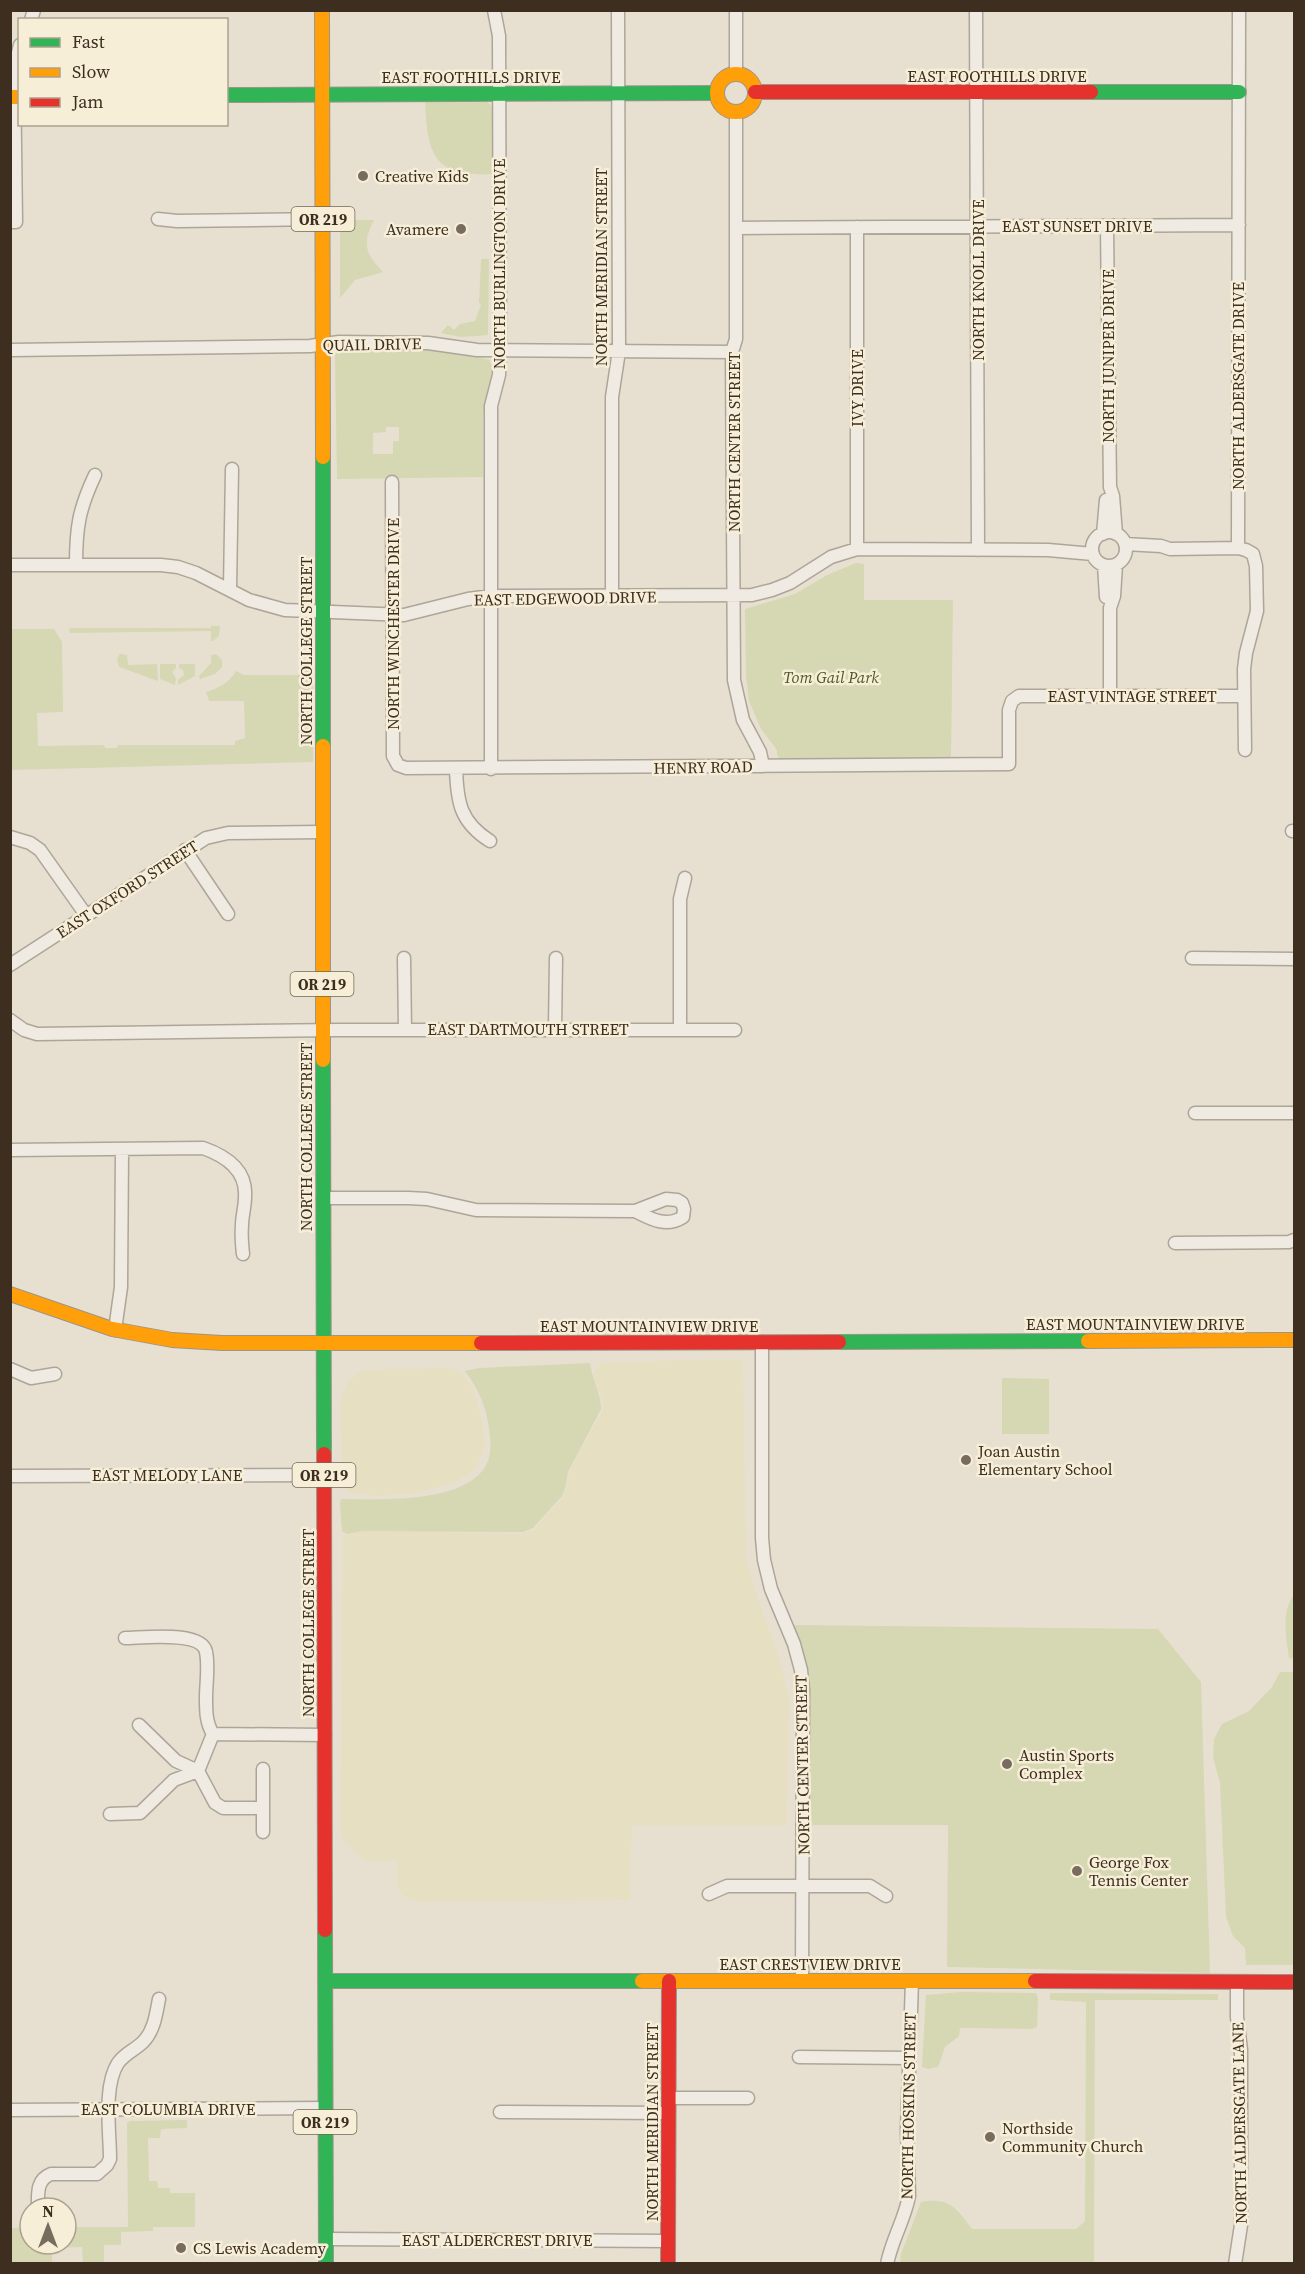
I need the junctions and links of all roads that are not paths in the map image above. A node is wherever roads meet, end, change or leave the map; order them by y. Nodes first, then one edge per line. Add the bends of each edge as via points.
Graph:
1 (322, 10) edge
2 (494, 10) edge
3 (618, 10) edge
4 (736, 10) edge
5 (976, 10) edge
6 (1239, 10) edge
7 (18, 53) edge
8 (736, 74) junction
9 (755, 92) junction
10 (977, 92) junction
11 (1239, 92) junction
12 (500, 93) junction
13 (618, 93) junction
14 (717, 93) junction
15 (322, 94) junction
16 (228, 95) edge
17 (15, 97) edge
18 (736, 112) junction
19 (158, 219) dead end
20 (323, 219) junction
21 (13, 222) edge
22 (1239, 225) junction
23 (1107, 226) junction
24 (857, 227) junction
25 (978, 227) junction
26 (736, 228) junction
27 (323, 344) junction
28 (10, 350) edge
29 (500, 351) junction
30 (619, 351) junction
31 (732, 352) junction
32 (232, 469) dead end
33 (95, 475) dead end
34 (393, 482) dead end
35 (1110, 487) junction
36 (1103, 534) junction
37 (1116, 534) junction
38 (1238, 548) junction
39 (857, 549) junction
40 (1093, 549) junction
41 (1125, 549) junction
42 (978, 550) junction
43 (76, 564) junction
44 (1110, 565) junction
45 (10, 566) edge
46 (230, 589) junction
47 (491, 596) junction
48 (612, 596) junction
49 (734, 596) junction
50 (324, 612) junction
51 (393, 614) junction
52 (1110, 696) junction
53 (1244, 696) junction
54 (1245, 750) dead end
55 (1009, 764) joint
56 (398, 765) joint
57 (763, 766) junction
58 (456, 768) junction
59 (491, 769) junction
60 (322, 832) junction
61 (10, 837) edge
62 (490, 841) dead end
63 (185, 850) junction
64 (685, 878) dead end
65 (228, 914) dead end
66 (86, 915) junction
67 (404, 958) dead end
68 (556, 958) dead end
69 (1192, 958) dead end
70 (1294, 959) edge
71 (10, 964) edge
72 (10, 1020) edge
73 (555, 1029) junction
74 (680, 1029) junction
75 (405, 1030) junction
76 (735, 1030) dead end
77 (322, 1031) junction
78 (1195, 1113) dead end
79 (1294, 1113) edge
80 (122, 1149) junction
81 (10, 1150) edge
82 (322, 1198) junction
83 (635, 1211) dead end
84 (1294, 1240) edge
85 (1175, 1243) dead end
86 (243, 1254) dead end
87 (10, 1294) edge
88 (115, 1330) junction
89 (1294, 1340) edge
90 (762, 1342) junction
91 (324, 1343) junction
92 (10, 1370) edge
93 (55, 1374) dead end
94 (324, 1475) junction
95 (10, 1476) edge
96 (125, 1638) dead end
97 (139, 1725) dead end
98 (213, 1734) junction
99 (325, 1735) junction
100 (263, 1769) dead end
101 (198, 1771) junction
102 (263, 1808) junction
103 (110, 1814) dead end
104 (263, 1832) dead end
105 (803, 1886) junction
106 (709, 1894) dead end
107 (886, 1896) dead end
108 (802, 1980) junction
109 (325, 1981) junction
110 (669, 1981) junction
111 (912, 1981) junction
112 (1237, 1982) junction
113 (1294, 1982) edge
114 (159, 1999) dead end
115 (799, 2057) dead end
116 (909, 2058) junction
117 (668, 2098) junction
118 (748, 2098) dead end
119 (325, 2108) junction
120 (10, 2110) edge
121 (110, 2110) junction
122 (500, 2112) dead end
123 (668, 2113) junction
124 (38, 2196) edge
125 (326, 2239) junction
126 (668, 2241) junction
127 (326, 2264) edge
128 (668, 2264) edge
129 (887, 2264) edge
130 (1235, 2264) edge

1 - 15 main road, NORTH COLLEGE STREET / OR 219
2 - 12 street, NORTH BURLINGTON DRIVE via 499,36
3 - 13 street, NORTH MERIDIAN STREET
4 - 8 street
5 - 10 street, NORTH KNOLL DRIVE
6 - 11 street, NORTH ALDERSGATE DRIVE
7 - 17 street
8 - 9 main road via 752,81
8 - 14 main road via 720,81
9 - 10 main road, EAST FOOTHILLS DRIVE
9 - 18 main road via 752,104
10 - 11 main road, EAST FOOTHILLS DRIVE
10 - 25 street, NORTH KNOLL DRIVE
11 - 22 street, NORTH ALDERSGATE DRIVE
12 - 13 main road, EAST FOOTHILLS DRIVE
12 - 15 main road, EAST FOOTHILLS DRIVE
12 - 29 street, NORTH BURLINGTON DRIVE
13 - 14 main road, EAST FOOTHILLS DRIVE
13 - 30 street, NORTH MERIDIAN STREET
14 - 18 main road via 720,104
15 - 16 main road, EAST FOOTHILLS DRIVE
15 - 20 main road, NORTH COLLEGE STREET / OR 219
17 - 21 street
18 - 26 street, NORTH CENTER STREET
19 - 20 street
20 - 27 main road, NORTH COLLEGE STREET / OR 219
22 - 23 street, EAST SUNSET DRIVE
22 - 38 street, NORTH ALDERSGATE DRIVE
23 - 25 street, EAST SUNSET DRIVE
23 - 35 street, NORTH JUNIPER DRIVE
24 - 25 street, EAST SUNSET DRIVE
24 - 26 street, EAST SUNSET DRIVE
24 - 39 street, IVY DRIVE
25 - 42 street, NORTH KNOLL DRIVE
26 - 31 street, NORTH CENTER STREET via 736,339
27 - 28 street, QUAIL DRIVE
27 - 29 street, QUAIL DRIVE via 428,343
27 - 50 main road, NORTH COLLEGE STREET / OR 219
29 - 30 street, QUAIL DRIVE
29 - 47 street, NORTH BURLINGTON DRIVE via 491,406
30 - 31 street, QUAIL DRIVE
30 - 48 street, NORTH MERIDIAN STREET via 612,397
31 - 49 street, NORTH CENTER STREET
32 - 46 street
33 - 43 street via 77,527
34 - 51 street, NORTH WINCHESTER DRIVE
35 - 36 street, NORTH JUNIPER DRIVE
35 - 37 street, NORTH JUNIPER DRIVE
36 - 37 street
36 - 40 street
37 - 41 street
38 - 41 street via 1170,549 1161,553
38 - 53 street via 1253,554 1256,566 1257,611 1246,653
39 - 42 street, EAST EDGEWOOD DRIVE
39 - 49 street, EAST EDGEWOOD DRIVE via 831,557 772,590
40 - 42 street, EAST EDGEWOOD DRIVE
40 - 44 street
41 - 44 street
43 - 45 street, EAST EDGEWOOD DRIVE
43 - 46 street, EAST EDGEWOOD DRIVE via 161,564
44 - 52 street via 1106,595 1110,608
46 - 50 street, EAST EDGEWOOD DRIVE via 270,608
47 - 48 street, EAST EDGEWOOD DRIVE
47 - 51 street, EAST EDGEWOOD DRIVE via 413,614
47 - 59 street, NORTH BURLINGTON DRIVE
48 - 49 street, EAST EDGEWOOD DRIVE
49 - 57 street, NORTH CENTER STREET via 734,680 743,720
50 - 51 street, EAST EDGEWOOD DRIVE
50 - 60 main road, NORTH COLLEGE STREET / OR 219
51 - 56 street, NORTH WINCHESTER DRIVE via 393,756
52 - 53 street, EAST VINTAGE STREET
52 - 55 street, EAST VINTAGE STREET via 1019,696 1009,710
53 - 54 street
55 - 57 street, HENRY ROAD
56 - 58 street, HENRY ROAD
57 - 59 street, HENRY ROAD
58 - 59 street, HENRY ROAD
58 - 62 street via 457,797 463,814
60 - 63 street, EAST OXFORD STREET via 228,833 206,838
60 - 77 main road, NORTH COLLEGE STREET / OR 219
61 - 66 street via 40,850
63 - 65 street
63 - 66 street, EAST OXFORD STREET
64 - 74 street via 680,899
66 - 71 street, EAST OXFORD STREET
67 - 75 street
68 - 73 street
69 - 70 street
72 - 77 street, EAST DARTMOUTH STREET via 37,1034
73 - 74 street, EAST DARTMOUTH STREET
73 - 75 street, EAST DARTMOUTH STREET
74 - 76 street, EAST DARTMOUTH STREET
75 - 77 street, EAST DARTMOUTH STREET
77 - 82 main road, NORTH COLLEGE STREET / OR 219
78 - 79 street
80 - 81 street
80 - 86 street via 203,1148 234,1165 243,1177 246,1194
80 - 88 street via 122,1287
82 - 83 street via 417,1198 476,1210
82 - 91 main road, NORTH COLLEGE STREET / OR 219
84 - 85 street
87 - 88 main road, EAST MOUNTAINVIEW DRIVE
88 - 91 main road, EAST MOUNTAINVIEW DRIVE via 181,1341
89 - 90 main road, EAST MOUNTAINVIEW DRIVE
90 - 91 main road, EAST MOUNTAINVIEW DRIVE
90 - 105 street, NORTH CENTER STREET via 764,1560 771,1589 794,1644 803,1690
91 - 94 main road, NORTH COLLEGE STREET / OR 219
92 - 93 street via 31,1377
94 - 95 street, EAST MELODY LANE
94 - 99 main road, NORTH COLLEGE STREET / OR 219
96 - 98 street via 187,1637 199,1641 206,1650 206,1714
97 - 101 street via 176,1761
98 - 99 street
98 - 101 street
99 - 109 main road, NORTH COLLEGE STREET / OR 219
100 - 102 street
101 - 102 street via 215,1803 223,1808
101 - 103 street via 174,1780 140,1814
102 - 104 street
105 - 106 street via 726,1886
105 - 107 street via 870,1886
105 - 108 street, NORTH CENTER STREET
108 - 110 main road, EAST CRESTVIEW DRIVE
108 - 111 main road, EAST CRESTVIEW DRIVE
109 - 110 main road, EAST CRESTVIEW DRIVE
109 - 119 main road, NORTH COLLEGE STREET / OR 219
110 - 117 main road, NORTH MERIDIAN STREET
111 - 112 main road, EAST CRESTVIEW DRIVE
111 - 116 street, NORTH HOSKINS STREET
112 - 113 main road, EAST CRESTVIEW DRIVE
112 - 130 street, NORTH ALDERSGATE LANE via 1241,2225
114 - 121 street via 149,2034 127,2053 112,2074
115 - 116 street
116 - 129 street, NORTH HOSKINS STREET via 909,2196
117 - 118 street
117 - 123 main road, NORTH MERIDIAN STREET
119 - 121 street, EAST COLUMBIA DRIVE
119 - 125 main road, NORTH COLLEGE STREET / OR 219
120 - 121 street, EAST COLUMBIA DRIVE
121 - 124 street via 107,2165 97,2174 46,2176 39,2184
122 - 123 street
123 - 126 main road, NORTH MERIDIAN STREET
125 - 126 street, EAST ALDERCREST DRIVE
125 - 127 main road, NORTH COLLEGE STREET / OR 219
126 - 128 main road, NORTH MERIDIAN STREET

